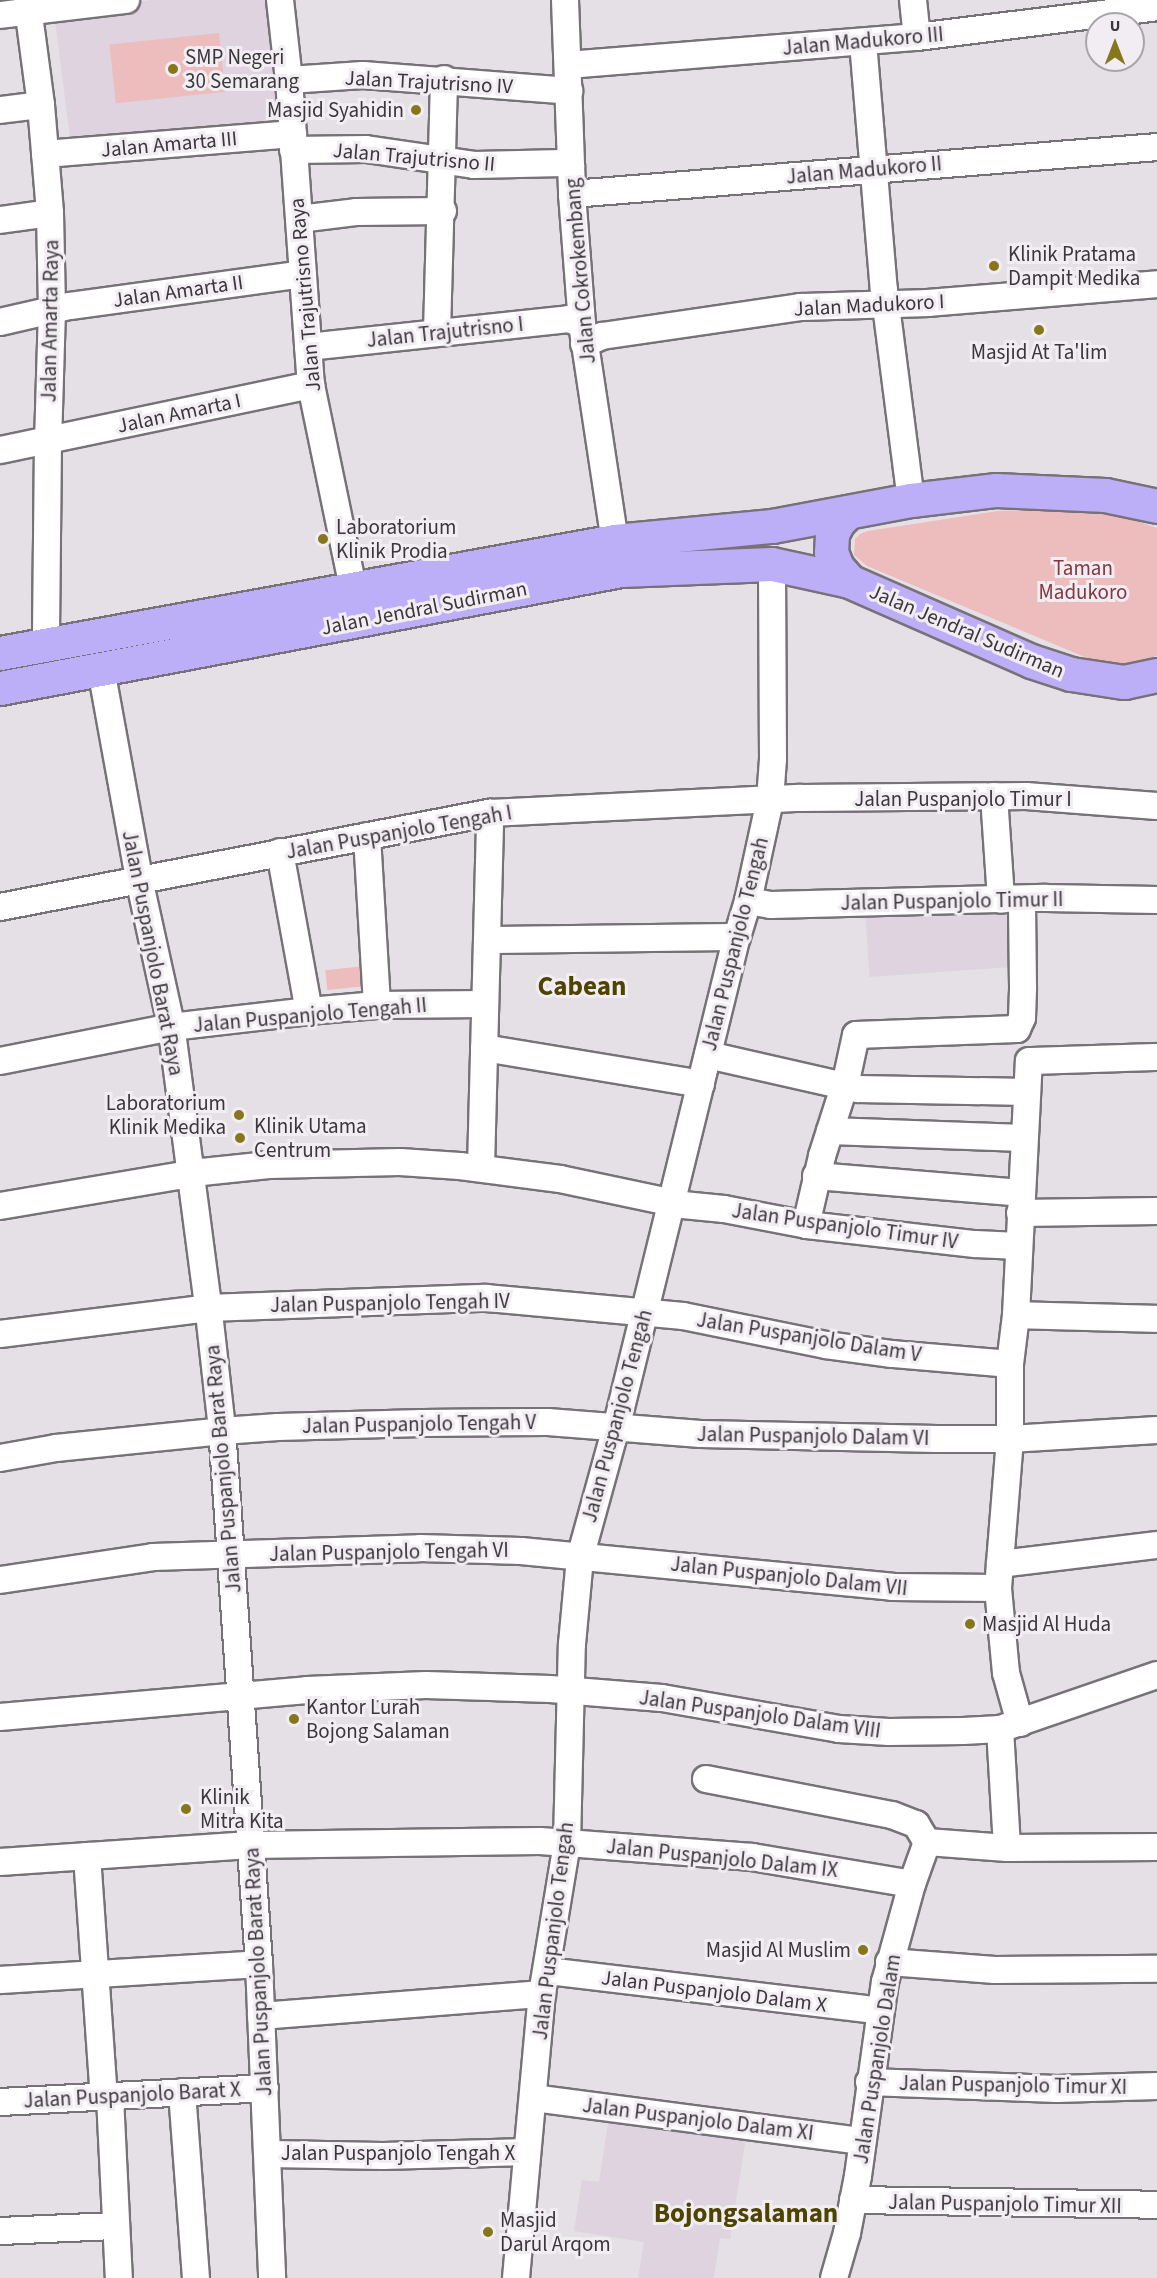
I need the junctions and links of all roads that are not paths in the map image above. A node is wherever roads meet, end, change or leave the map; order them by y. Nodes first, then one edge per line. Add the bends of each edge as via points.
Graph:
1 (126, 0) edge
2 (280, 0) edge
3 (566, 0) edge
4 (913, 0) edge
5 (28, 6) edge
6 (1157, 7) edge
7 (0, 15) edge
8 (917, 37) junction
9 (863, 42) junction
10 (568, 65) junction
11 (444, 79) junction
12 (289, 81) junction
13 (569, 91) junction
14 (41, 105) junction
15 (0, 110) edge
16 (293, 142) junction
17 (1157, 147) edge
18 (45, 154) junction
19 (443, 161) junction
20 (571, 166) junction
21 (872, 170) junction
22 (572, 194) junction
23 (442, 211) junction
24 (50, 213) junction
25 (299, 219) junction
26 (0, 220) edge
27 (303, 274) junction
28 (1157, 284) edge
29 (887, 304) junction
30 (52, 309) junction
31 (0, 322) edge
32 (438, 332) junction
33 (583, 334) junction
34 (308, 347) junction
35 (311, 385) junction
36 (48, 442) junction
37 (0, 450) edge
38 (911, 500) junction
39 (1157, 506) edge
40 (848, 512) junction
41 (615, 541) junction
42 (772, 564) junction
43 (849, 581) junction
44 (352, 587) junction
45 (46, 643) junction
46 (0, 653) edge
47 (101, 669) junction
48 (1157, 675) edge
49 (1124, 682) junction
50 (0, 688) edge
51 (1157, 690) edge
52 (994, 796) junction
53 (770, 800) junction
54 (1157, 806) edge
55 (490, 813) junction
56 (367, 836) junction
57 (280, 852) junction
58 (139, 879) junction
59 (1012, 900) junction
60 (1157, 900) edge
61 (748, 901) junction
62 (0, 907) edge
63 (736, 937) junction
64 (487, 940) junction
65 (485, 1004) junction
66 (376, 1005) junction
67 (309, 1011) junction
68 (171, 1027) junction
69 (484, 1048) junction
70 (708, 1055) junction
71 (1157, 1057) edge
72 (0, 1061) edge
73 (701, 1084) junction
74 (844, 1087) junction
75 (1028, 1092) junction
76 (830, 1131) junction
77 (1023, 1138) junction
78 (481, 1168) junction
79 (190, 1174) junction
80 (816, 1176) junction
81 (671, 1202) junction
82 (1021, 1203) junction
83 (0, 1206) edge
84 (1157, 1211) edge
85 (806, 1225) junction
86 (1019, 1246) junction
87 (208, 1308) junction
88 (644, 1313) junction
89 (1016, 1316) junction
90 (1157, 1319) edge
91 (0, 1334) edge
92 (1010, 1364) junction
93 (616, 1427) junction
94 (1157, 1430) edge
95 (222, 1431) junction
96 (1010, 1439) junction
97 (0, 1458) edge
98 (1157, 1545) edge
99 (232, 1553) junction
100 (580, 1558) junction
101 (999, 1576) junction
102 (0, 1580) edge
103 (1157, 1675) edge
104 (571, 1691) junction
105 (240, 1696) junction
106 (0, 1717) edge
107 (1010, 1726) junction
108 (706, 1779) dead end
109 (927, 1842) junction
110 (567, 1843) junction
111 (250, 1845) junction
112 (1007, 1848) junction
113 (1157, 1848) edge
114 (87, 1856) junction
115 (0, 1862) edge
116 (912, 1884) junction
117 (889, 1962) junction
118 (259, 1964) junction
119 (1157, 1970) edge
120 (95, 1975) junction
121 (0, 1980) edge
122 (544, 1983) junction
123 (880, 2011) junction
124 (261, 2016) junction
125 (869, 2082) junction
126 (1157, 2086) edge
127 (265, 2088) junction
128 (182, 2092) junction
129 (107, 2097) junction
130 (534, 2098) junction
131 (0, 2102) edge
132 (862, 2141) junction
133 (527, 2152) junction
134 (269, 2154) junction
135 (853, 2200) junction
136 (1157, 2205) edge
137 (115, 2226) junction
138 (0, 2231) edge
139 (119, 2278) edge
140 (196, 2278) edge
141 (272, 2278) edge
142 (516, 2278) edge
143 (834, 2278) edge

1 - 5 street
2 - 12 street, Jalan Trajutrisno Raya
3 - 10 street, Jalan Cokrokembang
4 - 8 street
5 - 7 street
5 - 14 street, Jalan Amarta Raya
6 - 8 street, Jalan Madukoro III
8 - 9 street, Jalan Madukoro III
9 - 10 street, Jalan Madukoro III
9 - 21 street
10 - 13 street, Jalan Cokrokembang
11 - 12 street, Jalan Trajutrisno IV via 363,75
11 - 13 street, Jalan Trajutrisno IV
11 - 19 street
12 - 16 street, Jalan Trajutrisno Raya
13 - 20 street, Jalan Cokrokembang
14 - 15 street
14 - 18 street, Jalan Amarta Raya
16 - 18 street, Jalan Amarta III
16 - 19 street, Jalan Trajutrisno II
16 - 25 street, Jalan Trajutrisno Raya
17 - 21 street, Jalan Madukoro II
18 - 24 street, Jalan Amarta Raya
19 - 20 street, Jalan Trajutrisno II
19 - 23 street
20 - 22 street, Jalan Cokrokembang
21 - 22 street, Jalan Madukoro II
21 - 29 street
22 - 33 street, Jalan Cokrokembang
23 - 25 street via 356,212
23 - 32 street
24 - 26 street
24 - 30 street, Jalan Amarta Raya
25 - 27 street, Jalan Trajutrisno Raya
27 - 30 street, Jalan Amarta II
27 - 34 street, Jalan Trajutrisno Raya
28 - 29 street, Jalan Madukoro I
29 - 33 street, Jalan Madukoro I via 800,307 602,336
29 - 38 street
30 - 31 street, Jalan Amarta II
30 - 36 street, Jalan Amarta Raya
32 - 33 street, Jalan Trajutrisno I via 568,318
32 - 34 street, Jalan Trajutrisno I
33 - 41 street, Jalan Cokrokembang
34 - 35 street, Jalan Trajutrisno Raya
35 - 36 street, Jalan Amarta I
35 - 44 street, Jalan Trajutrisno Raya
36 - 37 street, Jalan Amarta I
36 - 45 street, Jalan Amarta Raya
38 - 39 highway, Jalan Jendral Sudirman via 996,490 1105,495
38 - 40 highway, Jalan Jendral Sudirman
40 - 41 highway, Jalan Jendral Sudirman via 748,529
40 - 43 highway, Jalan Jendral Sudirman via 832,534 831,552
41 - 44 highway, Jalan Jendral Sudirman
42 - 43 highway, Jalan Jendral Sudirman
42 - 47 highway, Jalan Jendral Sudirman via 621,570
42 - 53 street, Jalan Puspanjolo Tengah
43 - 49 highway, Jalan Jendral Sudirman via 1031,661 1071,674
44 - 45 highway, Jalan Jendral Sudirman
45 - 46 highway, Jalan Jendral Sudirman
47 - 50 highway, Jalan Jendral Sudirman
47 - 58 street, Jalan Puspanjolo Barat Raya
48 - 49 highway, Jalan Jendral Sudirman
49 - 51 street
52 - 53 street, Jalan Puspanjolo Timur I
52 - 54 street, Jalan Puspanjolo Timur I
52 - 59 street
53 - 55 street, Jalan Puspanjolo Tengah I
53 - 61 street, Jalan Puspanjolo Tengah
55 - 56 street, Jalan Puspanjolo Tengah I
55 - 64 street
56 - 57 street, Jalan Puspanjolo Tengah I
56 - 66 street
57 - 58 street, Jalan Puspanjolo Tengah I
57 - 67 street
58 - 62 street, Jalan Puspanjolo Tengah I
58 - 68 street, Jalan Puspanjolo Barat Raya
59 - 60 street, Jalan Puspanjolo Timur II
59 - 61 street, Jalan Puspanjolo Timur II via 771,905
59 - 74 street via 1023,987 1022,1018 1017,1029 859,1035 855,1037
61 - 63 street, Jalan Puspanjolo Tengah
63 - 64 street
63 - 70 street, Jalan Puspanjolo Tengah
64 - 65 street
65 - 66 street, Jalan Puspanjolo Tengah II
65 - 69 street
66 - 67 street, Jalan Puspanjolo Tengah II
67 - 68 street, Jalan Puspanjolo Tengah II
68 - 72 street, Jalan Puspanjolo Tengah II
68 - 79 street, Jalan Puspanjolo Barat Raya
69 - 73 street
69 - 78 street
70 - 73 street, Jalan Puspanjolo Tengah
70 - 74 street
71 - 75 street via 1029,1061
73 - 81 street, Jalan Puspanjolo Tengah
74 - 75 street
74 - 76 street
75 - 77 street
76 - 77 street
76 - 80 street
77 - 82 street
78 - 79 street, Jalan Puspanjolo Timur IV via 344,1162
78 - 81 street, Jalan Puspanjolo Timur IV
79 - 83 street, Jalan Puspanjolo Timur IV
79 - 87 street, Jalan Puspanjolo Barat Raya
80 - 82 street
80 - 85 street
81 - 85 street, Jalan Puspanjolo Timur IV
81 - 88 street, Jalan Puspanjolo Tengah
82 - 84 street
82 - 86 street
85 - 86 street, Jalan Puspanjolo Timur IV
86 - 89 street
87 - 88 street, Jalan Puspanjolo Tengah IV via 486,1298
87 - 91 street, Jalan Puspanjolo Tengah IV
87 - 95 street, Jalan Puspanjolo Barat Raya
88 - 92 street, Jalan Puspanjolo Dalam V via 724,1323 892,1354
88 - 93 street, Jalan Puspanjolo Tengah
89 - 90 street
89 - 92 street
92 - 96 street
93 - 95 street, Jalan Puspanjolo Tengah V via 502,1422
93 - 96 street, Jalan Puspanjolo Dalam VI via 701,1434
93 - 100 street, Jalan Puspanjolo Tengah
94 - 96 street, Jalan Puspanjolo Dalam VI
95 - 97 street, Jalan Puspanjolo Tengah V via 56,1448
95 - 99 street, Jalan Puspanjolo Barat Raya
96 - 101 street
98 - 101 street, Jalan Puspanjolo Dalam VII
99 - 100 street, Jalan Puspanjolo Tengah VI via 442,1548
99 - 102 street, Jalan Puspanjolo Tengah VI via 153,1557
99 - 105 street, Jalan Puspanjolo Barat Raya
100 - 101 street, Jalan Puspanjolo Dalam VII via 679,1564 892,1587
100 - 104 street, Jalan Puspanjolo Tengah
101 - 107 street
103 - 107 street, Jalan Puspanjolo Dalam VIII
104 - 105 street, Jalan Puspanjolo Dalam VIII via 426,1685
104 - 107 street, Jalan Puspanjolo Dalam VIII via 701,1704 839,1729 889,1732
104 - 110 street, Jalan Puspanjolo Tengah
105 - 106 street, Jalan Puspanjolo Dalam VIII
105 - 111 street, Jalan Puspanjolo Barat Raya
107 - 112 street
108 - 109 street via 892,1815 916,1824
109 - 112 street
109 - 116 street, Jalan Puspanjolo Dalam
110 - 111 street, Jalan Puspanjolo Dalam IX
110 - 116 street, Jalan Puspanjolo Dalam IX via 752,1857
110 - 122 street, Jalan Puspanjolo Tengah
111 - 114 street, Jalan Puspanjolo Dalam IX
111 - 118 street, Jalan Puspanjolo Barat Raya
112 - 113 street
114 - 115 street, Jalan Puspanjolo Dalam IX
114 - 120 street
116 - 117 street, Jalan Puspanjolo Dalam
117 - 119 street via 995,1970
117 - 123 street, Jalan Puspanjolo Dalam
118 - 120 street
118 - 124 street, Jalan Puspanjolo Barat Raya
120 - 121 street
120 - 129 street
122 - 123 street, Jalan Puspanjolo Dalam X
122 - 124 street, Jalan Puspanjolo Dalam X
122 - 130 street, Jalan Puspanjolo Tengah
123 - 125 street, Jalan Puspanjolo Dalam
124 - 127 street, Jalan Puspanjolo Barat Raya
125 - 126 street, Jalan Puspanjolo Timur XI via 1057,2089
125 - 132 street, Jalan Puspanjolo Dalam
127 - 128 street, Jalan Puspanjolo Barat X
127 - 134 street, Jalan Puspanjolo Barat Raya
128 - 129 street, Jalan Puspanjolo Barat X
128 - 140 street
129 - 131 street, Jalan Puspanjolo Barat X
129 - 137 street
130 - 132 street, Jalan Puspanjolo Dalam XI
130 - 133 street, Jalan Puspanjolo Tengah
132 - 135 street, Jalan Puspanjolo Dalam
133 - 134 street, Jalan Puspanjolo Tengah X
133 - 142 street, Jalan Puspanjolo Tengah
134 - 141 street, Jalan Puspanjolo Barat Raya
135 - 136 street, Jalan Puspanjolo Timur XII
135 - 143 street, Jalan Puspanjolo Dalam
137 - 138 street
137 - 139 street

